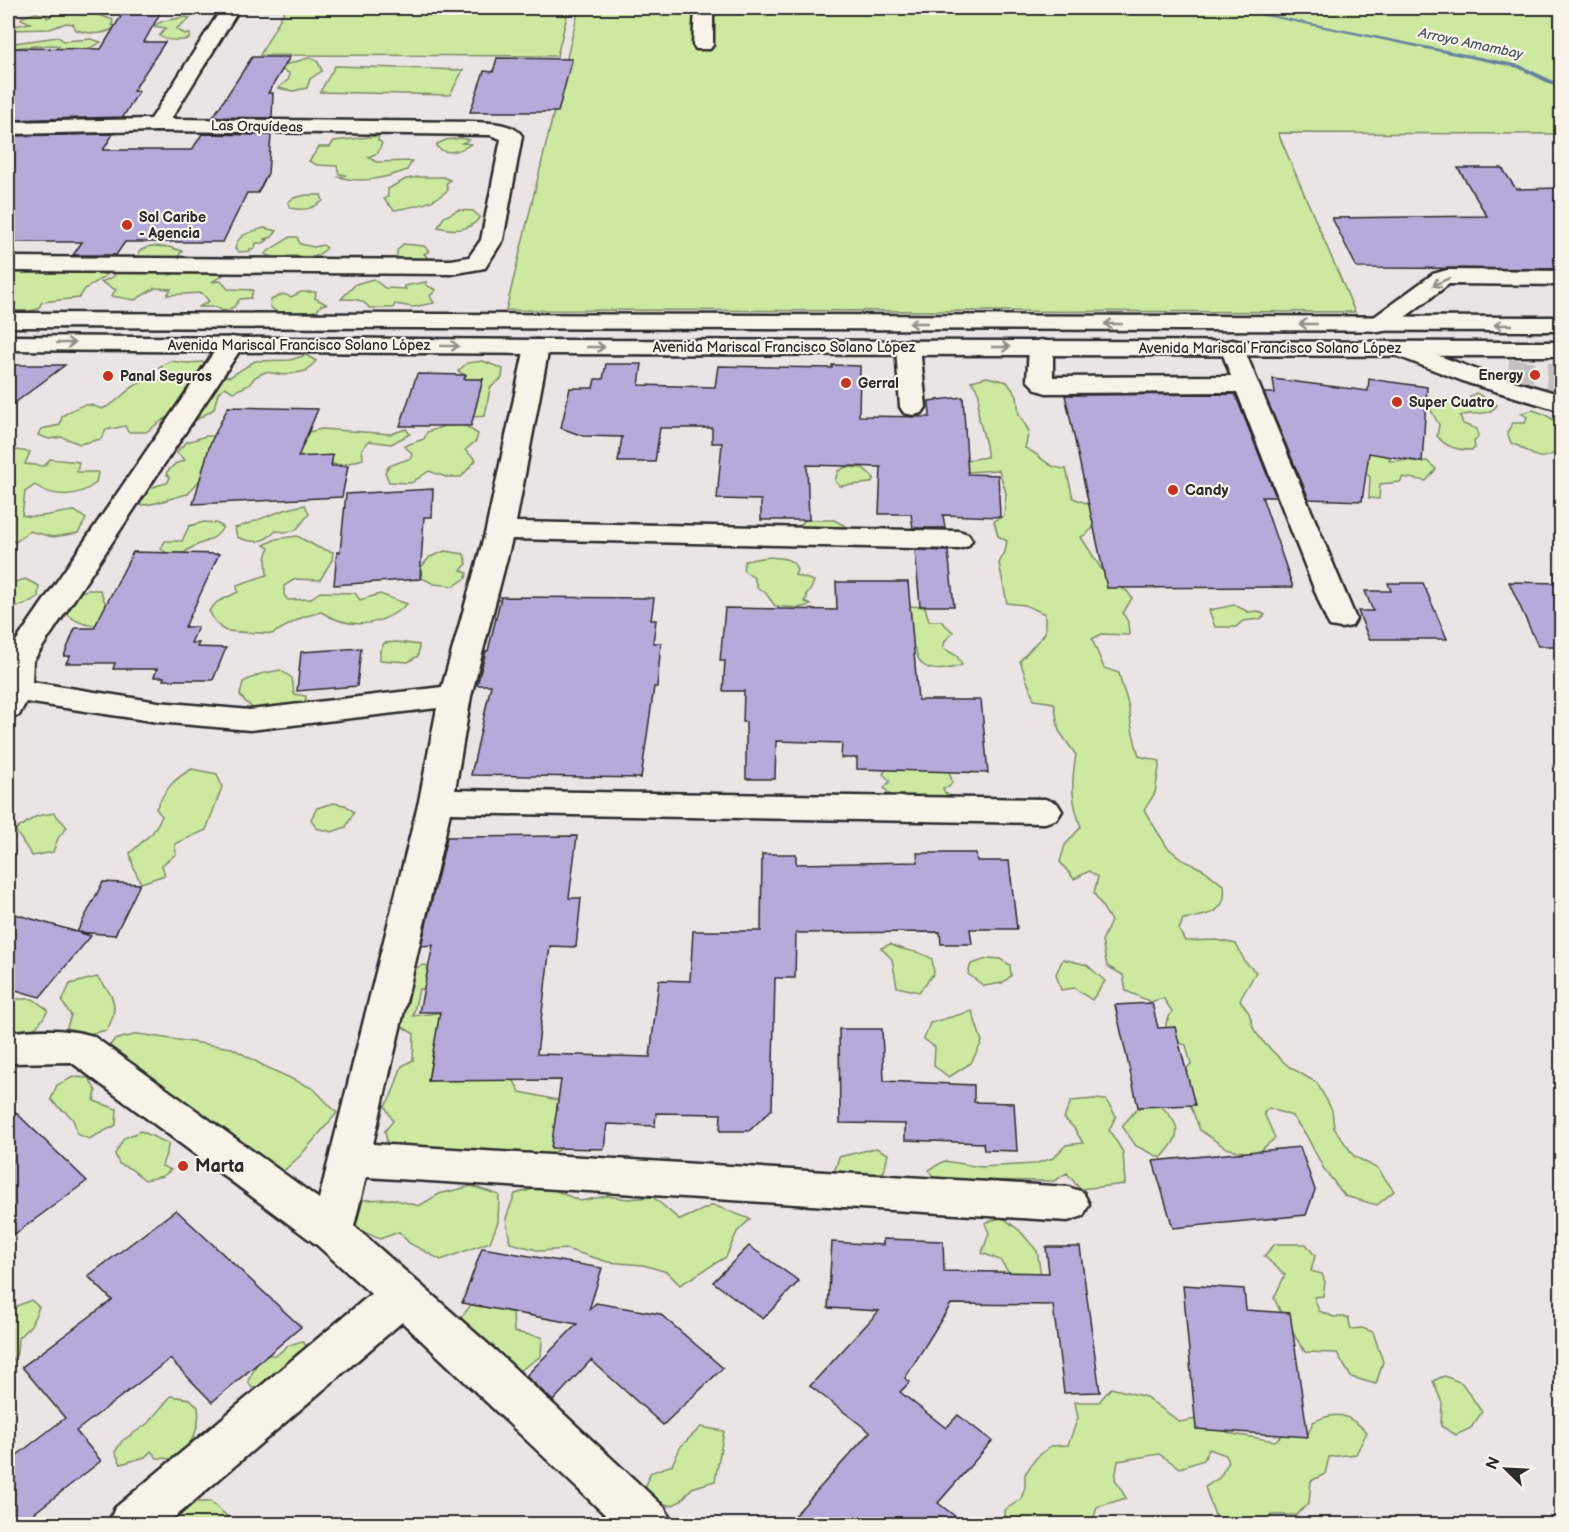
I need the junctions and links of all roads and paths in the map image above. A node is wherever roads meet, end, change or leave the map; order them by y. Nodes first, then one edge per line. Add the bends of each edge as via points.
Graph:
1 (231, 8) edge
2 (704, 8) edge
3 (702, 45) dead end
4 (157, 125) junction
5 (8, 128) edge
6 (8, 264) edge
7 (1562, 278) edge
8 (8, 320) edge
9 (1562, 324) edge
10 (1379, 325) junction
11 (8, 343) edge
12 (232, 344) junction
13 (537, 347) junction
14 (908, 347) junction
15 (1041, 347) junction
16 (1232, 347) junction
17 (1401, 349) junction
18 (1456, 349) junction
19 (1562, 349) edge
20 (1508, 372) tunnel mouth
21 (1247, 384) junction
22 (1562, 403) edge
23 (913, 407) dead end
24 (500, 530) junction
25 (958, 540) dead end
26 (1341, 619) dead end
27 (10, 696) edge
28 (455, 696) junction
29 (436, 801) junction
30 (1045, 811) dead end
31 (8, 1048) edge
32 (349, 1160) junction
33 (1068, 1204) dead end
34 (332, 1232) junction
35 (402, 1295) junction
36 (132, 1524) edge
37 (648, 1524) edge

1 - 4 street
2 - 3 street
4 - 5 street, Las Orquídeas
4 - 6 street, Las Orquídeas via 473,128 512,136 492,240 477,263 451,267
7 -> 10 street via 1447,278
10 -> 8 street, Avenida Mariscal Francisco Solano López
9 -> 10 street, Avenida Mariscal Francisco Solano López
11 -> 12 street, Avenida Mariscal Francisco Solano López
12 -> 13 street, Avenida Mariscal Francisco Solano López
12 - 27 street via 18,661
13 -> 14 street, Avenida Mariscal Francisco Solano López
13 - 24 street
14 -> 15 street, Avenida Mariscal Francisco Solano López
14 - 23 street
15 - 16 street, Avenida Mariscal Francisco Solano López
15 - 21 street via 1040,380 1047,385
16 - 17 street, Avenida Mariscal Francisco Solano López
16 - 21 street
17 - 18 street, Avenida Mariscal Francisco Solano López
17 - 22 street via 1477,378
18 - 19 street, Avenida Mariscal Francisco Solano López
18 - 20 street via 1471,359
21 - 26 street
24 - 25 street
24 - 28 street
27 - 28 street via 250,720
28 - 29 street
29 - 30 street
29 - 32 street
31 - 34 street via 79,1047
32 - 33 street
32 - 34 street
34 - 35 street
35 - 36 street
35 - 37 street

